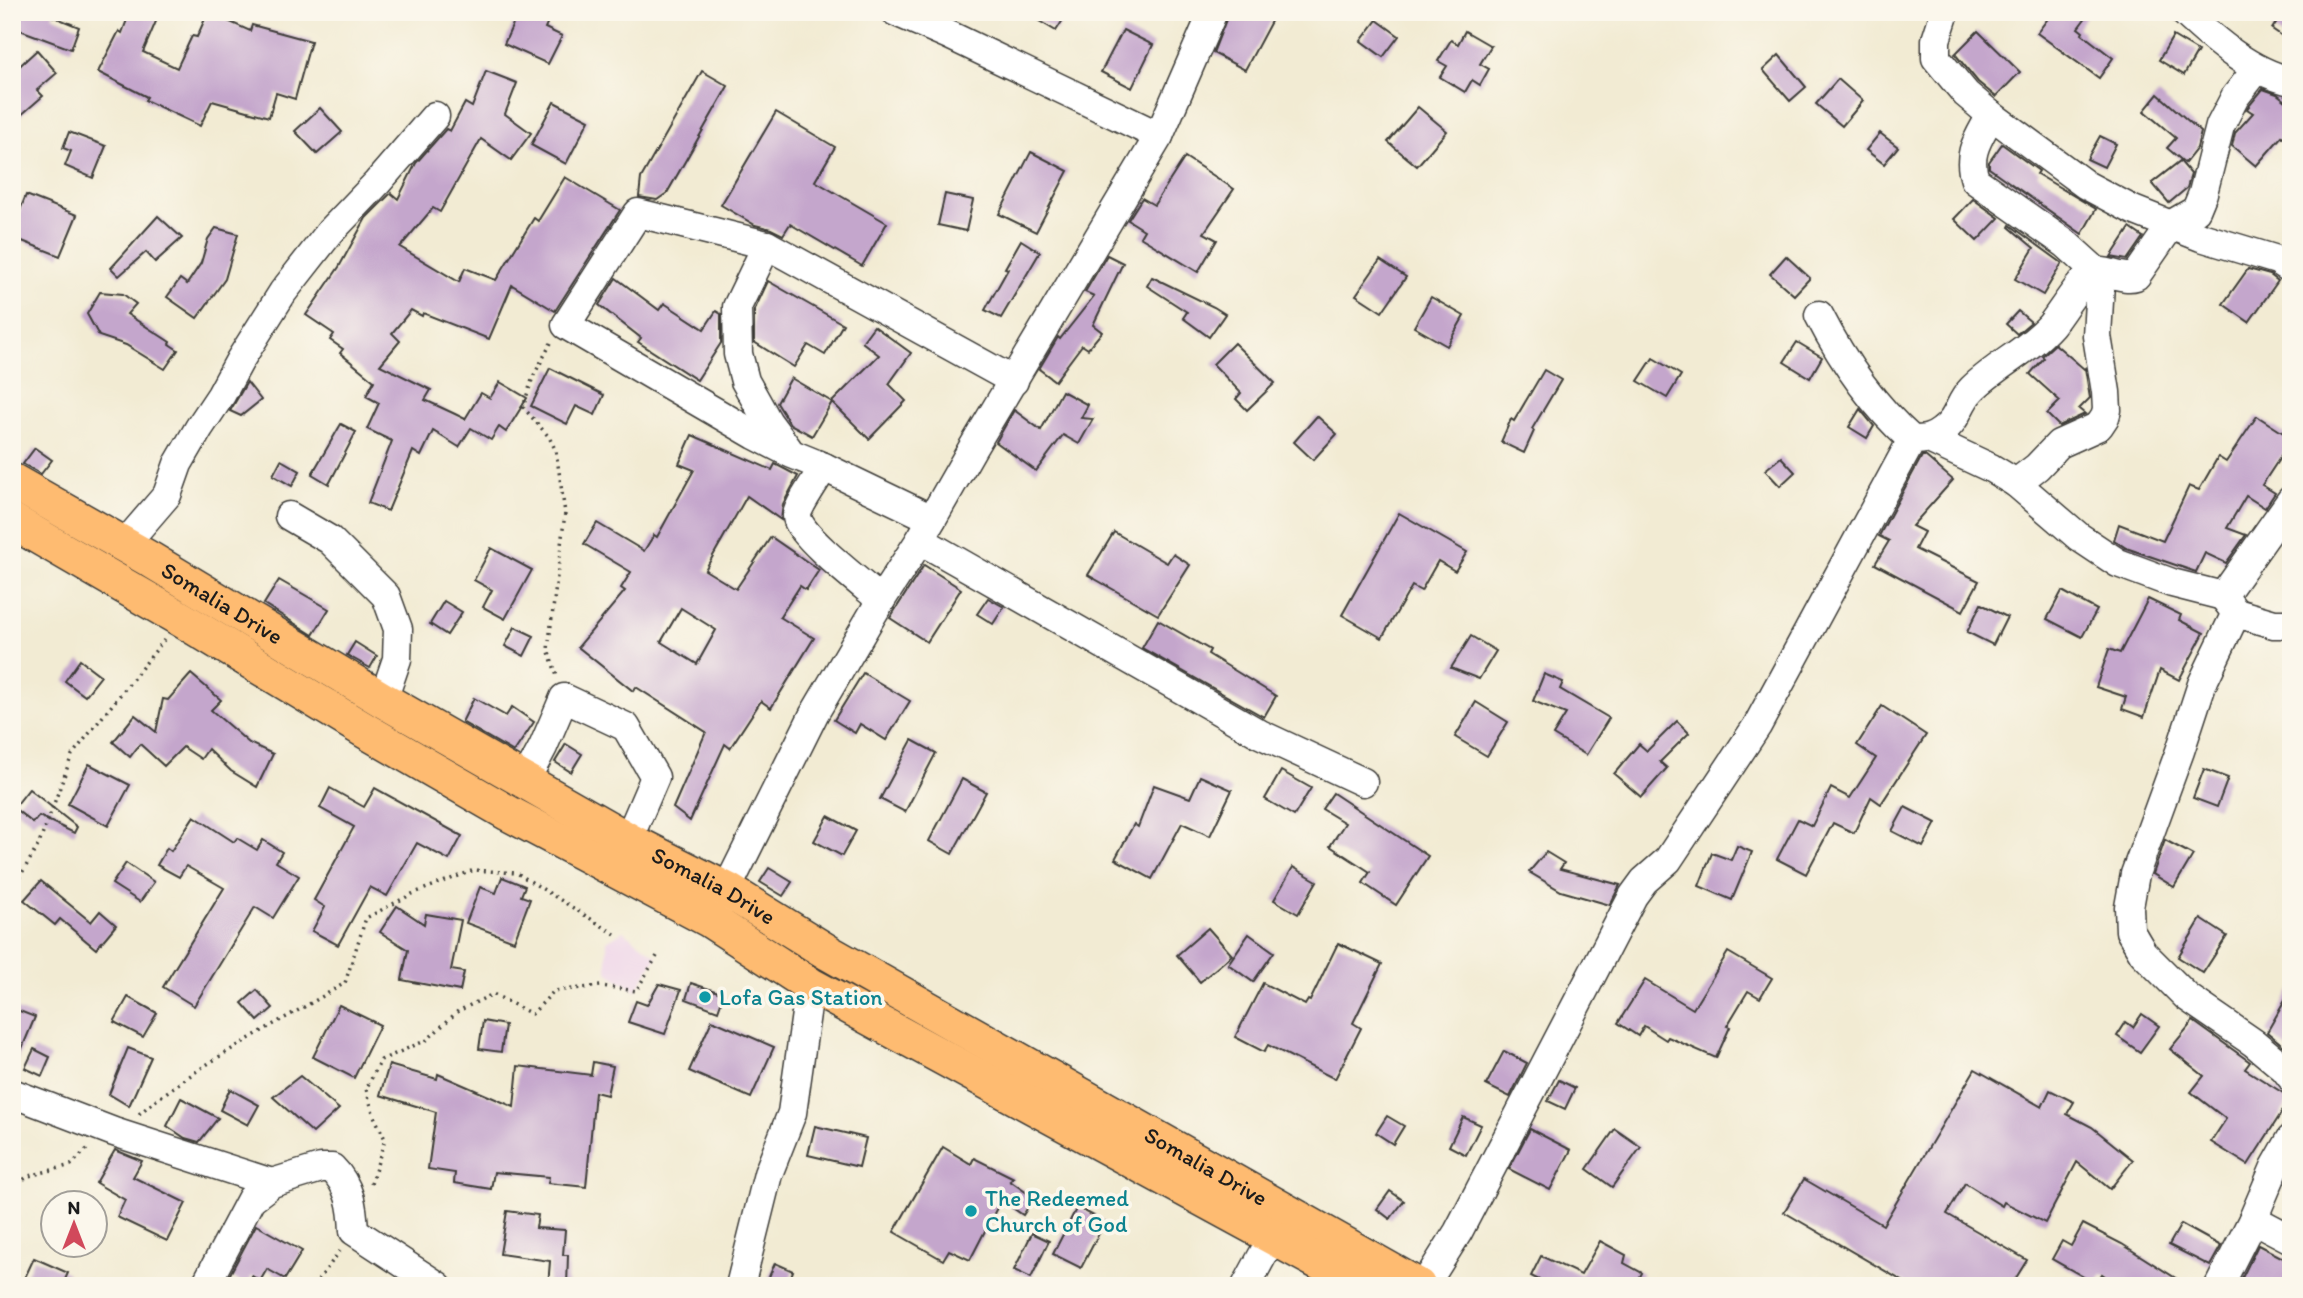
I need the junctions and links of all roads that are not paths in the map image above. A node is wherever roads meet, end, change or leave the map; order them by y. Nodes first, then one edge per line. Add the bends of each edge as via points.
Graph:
1 (896, 12) edge
2 (1213, 12) edge
3 (1945, 12) edge
4 (2184, 12) edge
5 (2257, 69) junction
6 (2291, 82) edge
7 (1991, 115) junction
8 (435, 116) dead end
9 (1159, 136) junction
10 (2172, 224) junction
11 (767, 245) junction
12 (2286, 259) edge
13 (2097, 272) junction
14 (1819, 315) dead end
15 (1014, 380) junction
16 (1920, 440) junction
17 (792, 454) junction
18 (824, 467) junction
19 (12, 481) edge
20 (2016, 483) junction
21 (2291, 500) edge
22 (289, 516) dead end
23 (12, 521) edge
24 (926, 530) junction
25 (124, 545) junction
26 (881, 600) junction
27 (2229, 605) junction
28 (2291, 624) edge
29 (383, 700) junction
30 (525, 781) junction
31 (1363, 782) dead end
32 (620, 854) junction
33 (727, 890) junction
34 (710, 920) junction
35 (810, 985) junction
36 (2291, 1077) edge
37 (12, 1093) edge
38 (2291, 1139) edge
39 (272, 1183) junction
40 (2253, 1219) junction
41 (1273, 1237) junction
42 (2291, 1239) edge
43 (205, 1286) edge
44 (438, 1286) edge
45 (740, 1286) edge
46 (1246, 1286) edge
47 (1363, 1286) edge
48 (1418, 1286) edge
49 (1424, 1286) edge
50 (2219, 1286) edge

1 - 9 street
2 - 9 street
3 - 7 street via 1936,58
4 - 5 street
5 - 6 street
5 - 10 street via 2220,126 2196,211
7 - 10 street via 2086,185
7 - 13 street via 1973,151 1975,180 2050,232
8 - 25 street via 330,232 283,292 198,428 167,495
9 - 15 street
10 - 12 street via 2201,237
10 - 13 street via 2136,275 2127,279
11 - 15 street
11 - 17 street via 737,307 738,354 745,380
11 - 17 street via 638,213 566,324
13 - 16 street via 2088,275 2031,345 1971,390 1956,419
13 - 20 street via 2097,336 2105,417 2099,426 2059,444
14 - 16 street via 1838,351 1888,419
15 - 24 street
16 - 20 street
16 - 49 street via 1757,726 1668,860 1633,896 1464,1221
17 - 18 street
18 - 24 street
18 - 26 street via 797,515 799,525
19 - 25 main road, Somalia Drive
20 - 27 street via 2118,563
21 - 27 street
22 - 29 street via 330,540 386,596 398,629 397,659
23 - 32 main road, Somalia Drive via 508,813
24 - 26 street
24 - 31 street via 1259,734
25 - 29 main road, Somalia Drive
26 - 33 street via 814,714
27 - 28 street via 2274,624
27 - 36 street via 2135,874 2130,930 2143,953 2187,997 2254,1043
29 - 30 main road, Somalia Drive
30 - 32 main road, Somalia Drive
30 - 32 street via 564,698 626,727 655,777
32 - 33 main road, Somalia Drive
32 - 34 main road, Somalia Drive
33 - 34 street
33 - 48 main road, Somalia Drive via 828,953
34 - 35 main road, Somalia Drive
35 - 41 main road, Somalia Drive
35 - 45 street via 792,1113 768,1174
37 - 39 street
38 - 40 street
39 - 43 street via 251,1199
39 - 44 street via 332,1168 348,1192 354,1231
40 - 42 street
40 - 50 street
41 - 46 street
41 - 47 main road, Somalia Drive

